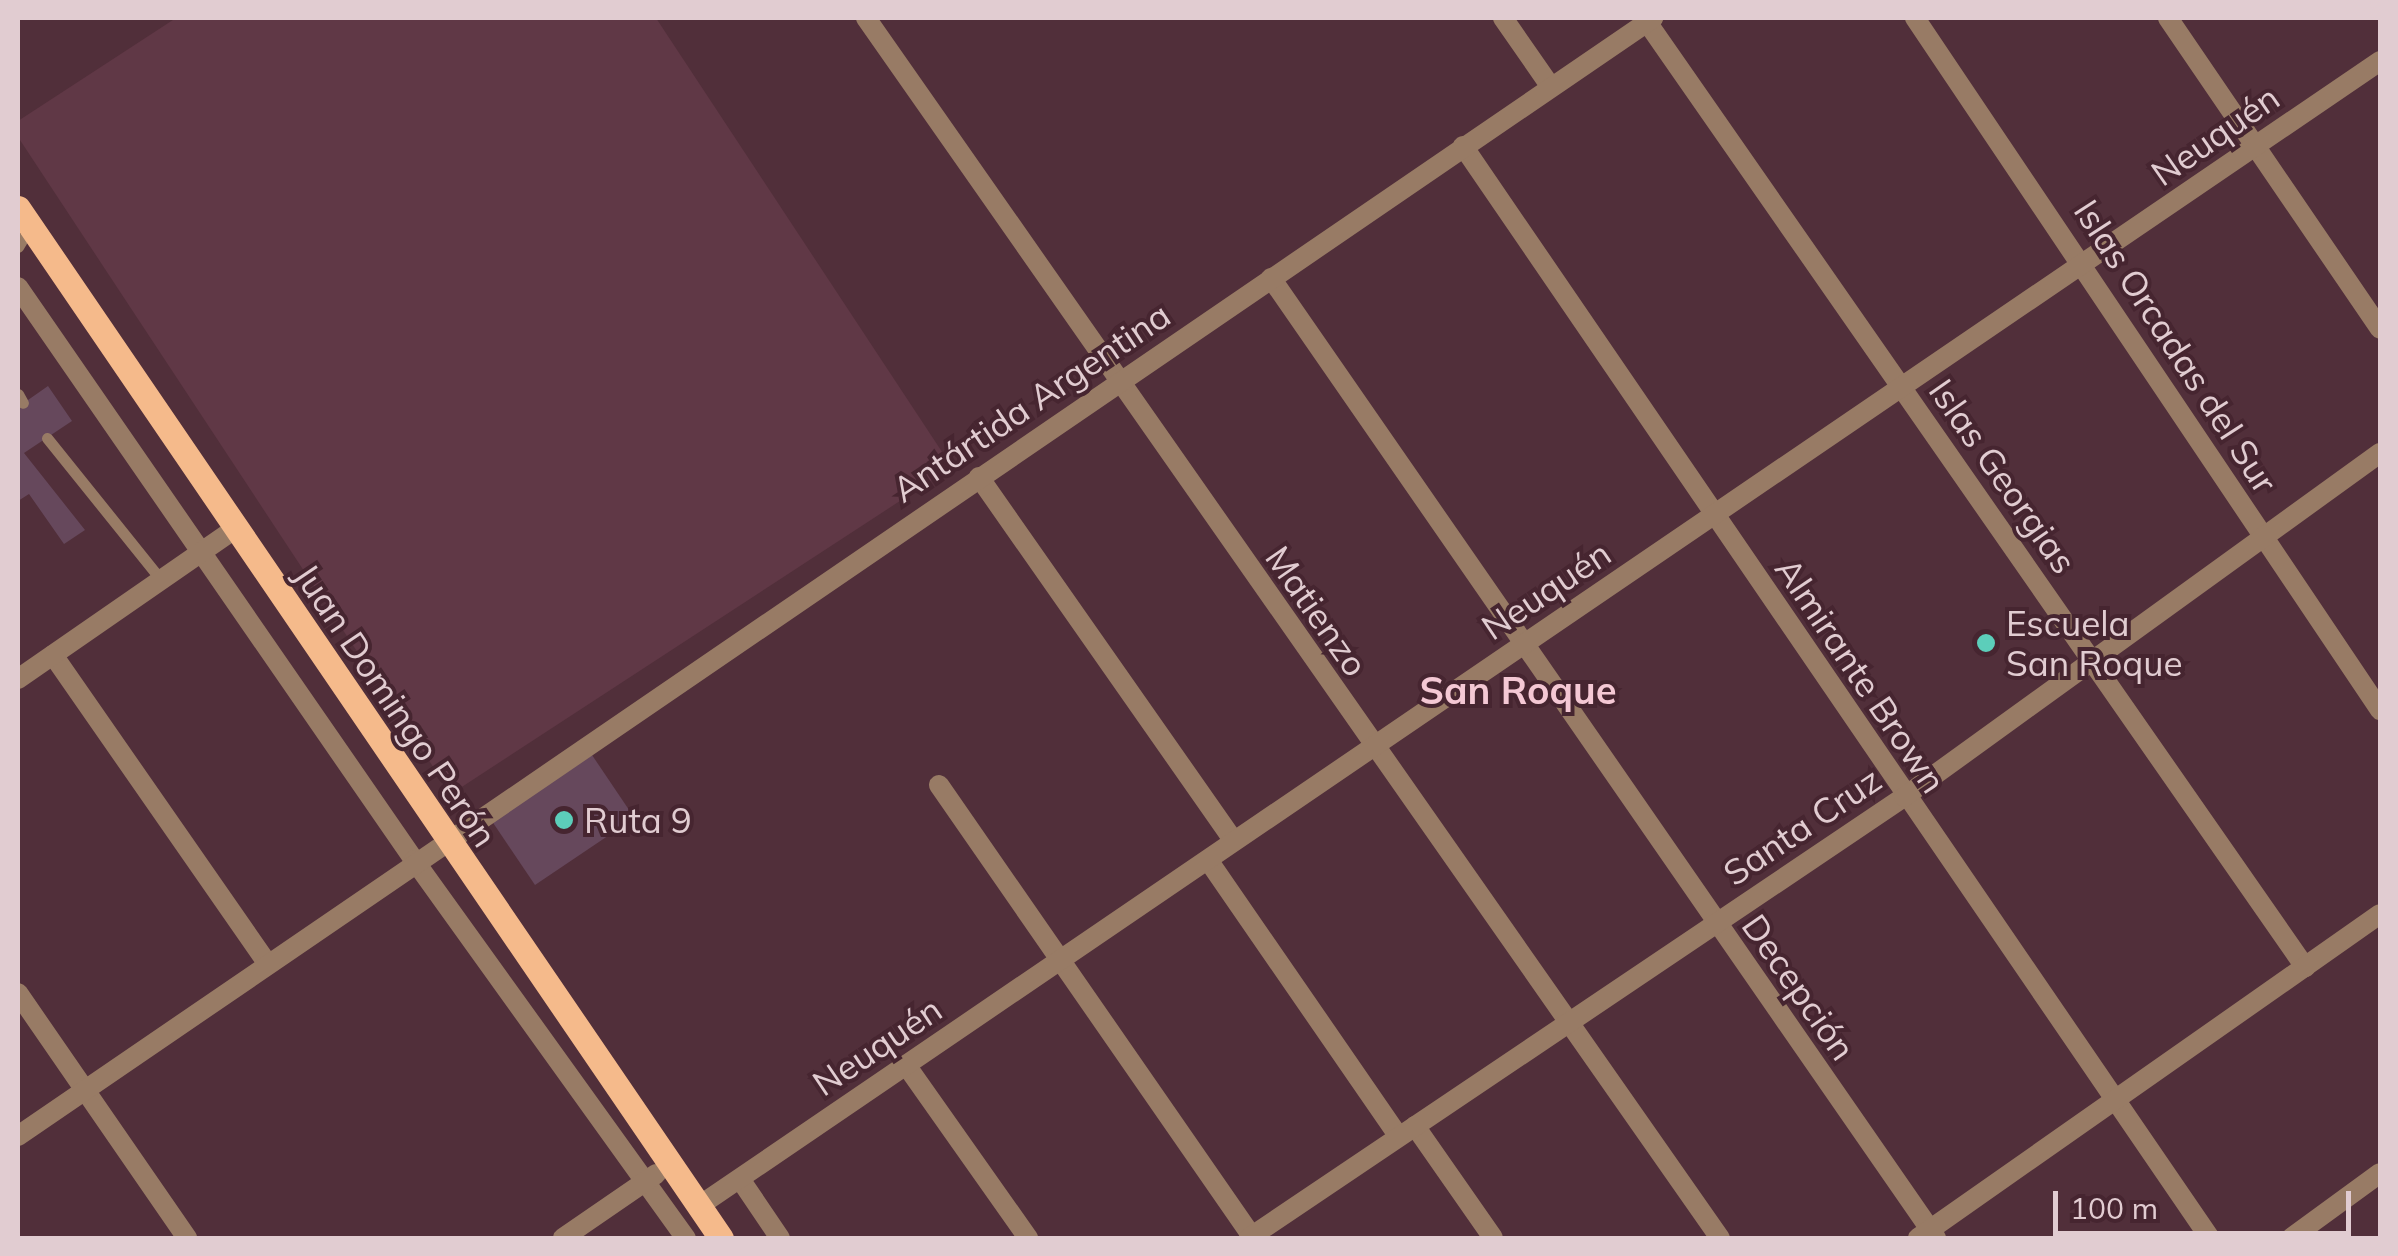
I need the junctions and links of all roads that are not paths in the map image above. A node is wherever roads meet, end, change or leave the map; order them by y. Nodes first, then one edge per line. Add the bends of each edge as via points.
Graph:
1 (866, 18) edge
2 (1503, 18) edge
3 (1915, 18) edge
4 (2168, 18) edge
5 (1650, 20) edge
6 (2380, 61) edge
7 (1551, 86) junction
8 (2256, 145) junction
9 (1463, 146) junction
10 (20, 220) edge
11 (2086, 264) junction
12 (1271, 278) junction
13 (18, 287) edge
14 (2380, 329) edge
15 (1116, 383) junction
16 (1902, 388) junction
17 (47, 438) dead end
18 (2380, 453) edge
19 (979, 477) junction
20 (1713, 516) junction
21 (235, 529) junction
22 (2262, 538) junction
23 (202, 552) junction
24 (161, 580) junction
25 (1523, 646) junction
26 (53, 655) junction
27 (2092, 661) junction
28 (18, 680) edge
29 (2380, 710) edge
30 (1374, 748) junction
31 (939, 784) dead end
32 (1904, 796) junction
33 (445, 840) junction
34 (1234, 841) junction
35 (414, 860) junction
36 (1208, 860) junction
37 (2380, 914) edge
38 (1716, 924) junction
39 (1063, 958) junction
40 (267, 964) junction
41 (2305, 967) junction
42 (18, 994) edge
43 (1568, 1023) junction
44 (906, 1066) junction
45 (84, 1090) junction
46 (2113, 1099) junction
47 (1407, 1132) junction
48 (18, 1136) edge
49 (670, 1164) junction
50 (2380, 1173) edge
51 (740, 1180) junction
52 (646, 1181) junction
53 (698, 1206) junction
54 (1928, 1236) edge
55 (187, 1238) edge
56 (562, 1238) edge
57 (686, 1238) edge
58 (720, 1238) edge
59 (780, 1238) edge
60 (1028, 1238) edge
61 (1251, 1238) edge
62 (1493, 1238) edge
63 (1720, 1238) edge
64 (2210, 1238) edge
65 (2291, 1238) edge

1 - 15 street, Matienzo
2 - 7 street
3 - 11 street, Islas Orcadas del Sur
4 - 8 street
5 - 7 street, Antártida Argentina
5 - 16 street, Islas Georgias
6 - 8 street, Neuquén
7 - 9 street, Antártida Argentina
8 - 11 street, Neuquén
8 - 14 street
9 - 12 street, Antártida Argentina
9 - 20 street, Almirante Brown
10 - 21 main road, Juan Domingo Perón
11 - 16 street, Neuquén
11 - 22 street, Islas Orcadas del Sur
12 - 15 street, Antártida Argentina
12 - 25 street, Decepción
13 - 23 street, Juan Domingo Perón
15 - 19 street, Antártida Argentina
15 - 30 street, Matienzo
16 - 20 street, Neuquén
16 - 27 street, Islas Georgias
17 - 24 lane
18 - 22 street, Santa Cruz
19 - 33 street, Antártida Argentina
19 - 34 street
20 - 25 street, Neuquén
20 - 32 street, Almirante Brown
21 - 23 street
21 - 33 main road, Juan Domingo Perón
22 - 27 street, Santa Cruz
22 - 29 street, Islas Orcadas del Sur
23 - 24 street
23 - 35 street, Juan Domingo Perón
24 - 26 street
25 - 30 street, Neuquén
25 - 38 street, Decepción
26 - 28 street
26 - 40 street
27 - 32 street, Santa Cruz
27 - 41 street, Islas Georgias
30 - 34 street, Neuquén
30 - 43 street, Matienzo
31 - 39 street
32 - 38 street, Santa Cruz
32 - 46 street, Almirante Brown
33 - 35 street, Antártida Argentina
33 - 49 main road, Juan Domingo Perón
34 - 36 street, Neuquén
35 - 40 street, Antártida Argentina
35 - 52 street, Juan Domingo Perón
36 - 39 street, Neuquén
36 - 47 street
37 - 41 street
38 - 43 street, Santa Cruz
38 - 54 street, Decepción
39 - 44 street, Neuquén
39 - 61 street
40 - 45 street, Antártida Argentina
41 - 46 street
42 - 45 street
43 - 47 street, Santa Cruz
43 - 63 street, Matienzo
44 - 51 street, Neuquén
44 - 60 street
45 - 48 street, Antártida Argentina
45 - 55 street
46 - 54 street
46 - 64 street, Almirante Brown
47 - 61 street, Santa Cruz
47 - 62 street
49 - 52 street
49 - 53 main road, Juan Domingo Perón
50 - 65 street
51 - 53 street, Neuquén
51 - 59 street
52 - 56 street
52 - 57 street, Juan Domingo Perón
53 - 58 main road, Juan Domingo Perón

